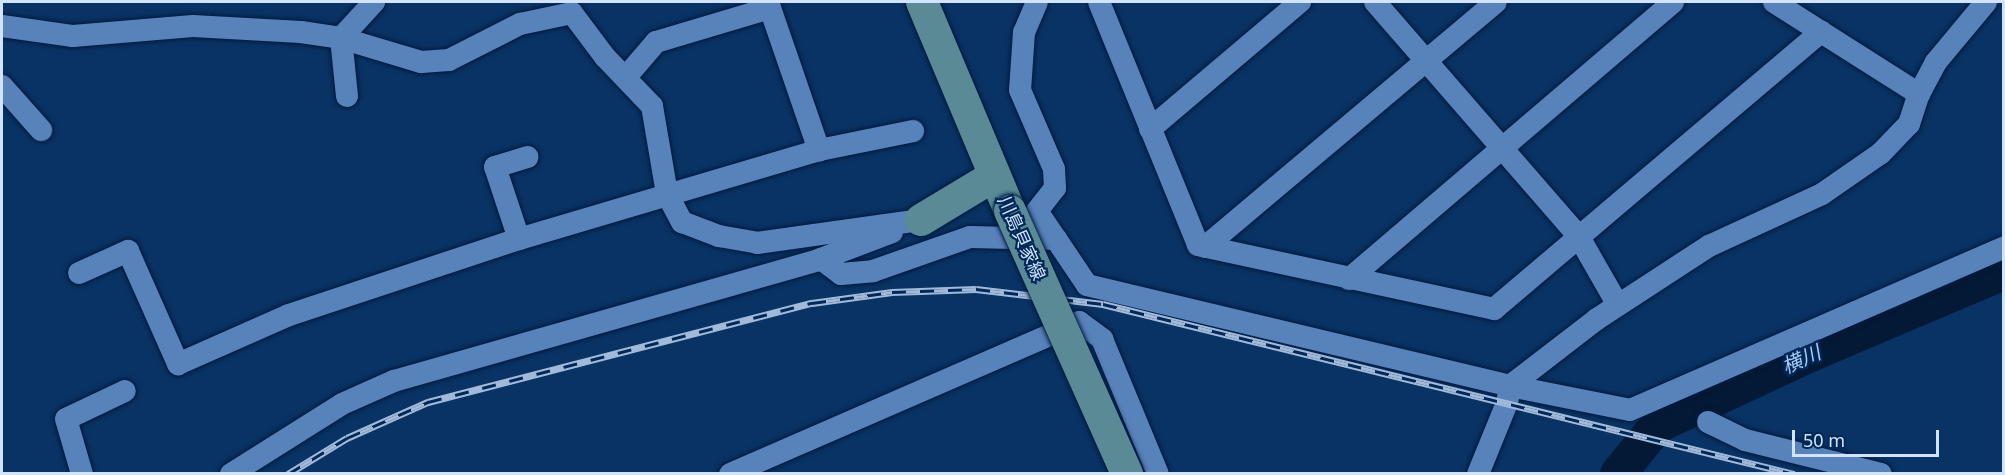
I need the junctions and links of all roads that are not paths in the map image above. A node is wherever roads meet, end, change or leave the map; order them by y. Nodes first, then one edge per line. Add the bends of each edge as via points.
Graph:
1 (374, 2) edge
2 (923, 2) edge
3 (1036, 2) edge
4 (1099, 2) edge
5 (1300, 2) edge
6 (1375, 2) edge
7 (1496, 2) edge
8 (1674, 2) edge
9 (1774, 2) edge
10 (1986, 2) edge
11 (769, 5) edge
12 (568, 7) edge
13 (2, 26) edge
14 (1821, 32) junction
15 (341, 38) junction
16 (1426, 61) junction
17 (626, 77) junction
18 (2, 86) edge
19 (1919, 94) junction
20 (347, 96) dead end
21 (1150, 129) junction
22 (41, 130) dead end
23 (913, 131) dead end
24 (1503, 148) junction
25 (819, 150) junction
26 (528, 157) dead end
27 (994, 176) junction
28 (667, 194) junction
29 (921, 220) junction
30 (1579, 237) junction
31 (519, 239) junction
32 (1056, 239) junction
33 (1205, 247) junction
34 (2004, 247) edge
35 (821, 259) junction
36 (79, 273) dead end
37 (1349, 279) junction
38 (1618, 305) junction
39 (1510, 386) junction
40 (125, 391) dead end
41 (1708, 422) dead end
42 (82, 474) edge
43 (231, 474) edge
44 (730, 474) edge
45 (1127, 474) edge
46 (1158, 474) edge
47 (1478, 474) edge
48 (1881, 474) edge

1 - 15 street
2 - 27 main road, 川島貝家線
3 - 32 street via 1024,32 1020,90 1054,169 1054,188 1037,211
4 - 21 street
5 - 21 street
6 - 16 street
7 - 16 street
8 - 24 street
9 - 14 street
10 - 19 street via 1936,62
11 - 17 street via 656,42
11 - 25 street
12 - 15 street via 520,24 463,55 438,61 421,62
12 - 17 street via 605,57
13 - 15 street via 73,36 193,26
14 - 19 street
14 - 30 street
15 - 20 street
16 - 24 street
16 - 33 street
17 - 28 street via 644,94 656,115
18 - 22 street
19 - 38 street via 1909,124 1881,153 1822,194 1709,246
21 - 33 street via 1198,245
23 - 25 street
24 - 30 street
24 - 37 street
25 - 28 street
26 - 31 street via 495,167
27 - 29 main road
27 - 45 main road, 川島貝家線, bridge
28 - 29 street via 682,222 719,236 757,243
28 - 31 street
29 - 35 street
30 - 37 street via 1494,309
30 - 38 street
31 - 36 street via 289,315 178,363 128,251
32 - 35 street via 970,237 873,271 841,274
32 - 39 street via 1088,285
33 - 37 street
34 - 39 street via 1630,410
35 - 43 street via 394,381 342,404
38 - 39 street
39 - 47 street
40 - 42 street via 66,419
41 - 48 street via 1745,440
44 - 46 street via 1078,322 1102,339

